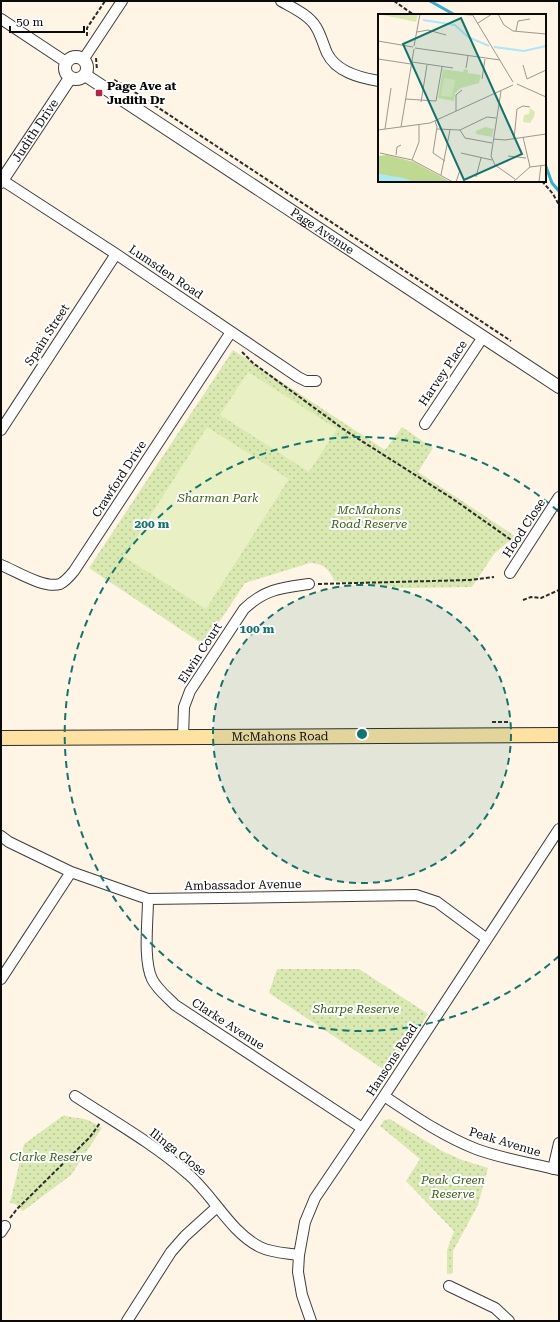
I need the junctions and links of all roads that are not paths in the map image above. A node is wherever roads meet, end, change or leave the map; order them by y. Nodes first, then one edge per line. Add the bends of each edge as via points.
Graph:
1 (122, 1) edge
2 (281, 1) edge
3 (1, 19) edge
4 (83, 60) junction
5 (66, 62) junction
6 (85, 75) junction
7 (70, 78) junction
8 (378, 81) edge
9 (2, 181) edge
10 (116, 254) junction
11 (231, 332) junction
12 (483, 337) junction
13 (316, 381) dead end
14 (559, 387) edge
15 (425, 424) dead end
16 (1, 430) edge
17 (559, 497) edge
18 (1, 565) edge
19 (510, 573) dead end
20 (309, 584) road end
21 (559, 735) edge
22 (183, 737) junction
23 (1, 738) edge
24 (559, 829) edge
25 (1, 836) edge
26 (71, 872) junction
27 (148, 899) junction
28 (486, 938) junction
29 (1, 979) edge
30 (75, 1096) dead end
31 (384, 1096) junction
32 (362, 1128) junction
33 (559, 1143) edge
34 (556, 1170) edge
35 (217, 1207) junction
36 (299, 1255) junction
37 (449, 1286) dead end
38 (127, 1321) edge
39 (311, 1321) edge
40 (510, 1321) edge

1 - 4 street
2 - 8 street via 316,26 332,61 360,78
3 - 5 street
4 - 5 street via 76,57
4 - 6 street via 87,69
5 - 7 street via 65,69
6 - 7 street via 76,80
6 - 12 street, Page Avenue
7 - 9 street, Judith Drive
9 - 10 street, Lumsden Road
10 - 11 street, Lumsden Road
10 - 16 street, Spain Street
11 - 13 street, Lumsden Road via 298,377 306,381
11 - 18 street, Crawford Drive via 68,579 60,584 43,584
12 - 14 street, Page Avenue
12 - 15 street, Harvey Place
17 - 19 street, Hood Close
20 - 22 street, Elwin Court via 265,593 244,609 190,691 184,707
21 - 22 main road, McMahons Road
22 - 23 main road, McMahons Road
24 - 28 street, Hansons Road
25 - 26 street, Ambassador Avenue
26 - 27 street, Ambassador Avenue
26 - 29 street
27 - 28 street, Ambassador Avenue via 416,895 437,902
27 - 32 street, Clarke Avenue via 147,957 152,979 160,990 175,1005
28 - 31 street, Hansons Road
30 - 35 street, Ilinga Close via 166,1156 189,1174
31 - 32 street, Hansons Road
31 - 34 street, Peak Avenue via 435,1130 476,1149
32 - 36 street, Hansons Road via 315,1198 305,1222
33 - 34 street
35 - 36 street, Ilinga Close via 251,1242 270,1251
35 - 38 street via 184,1236 171,1252
36 - 39 street, Hansons Road via 298,1272 302,1295
37 - 40 street via 495,1308

